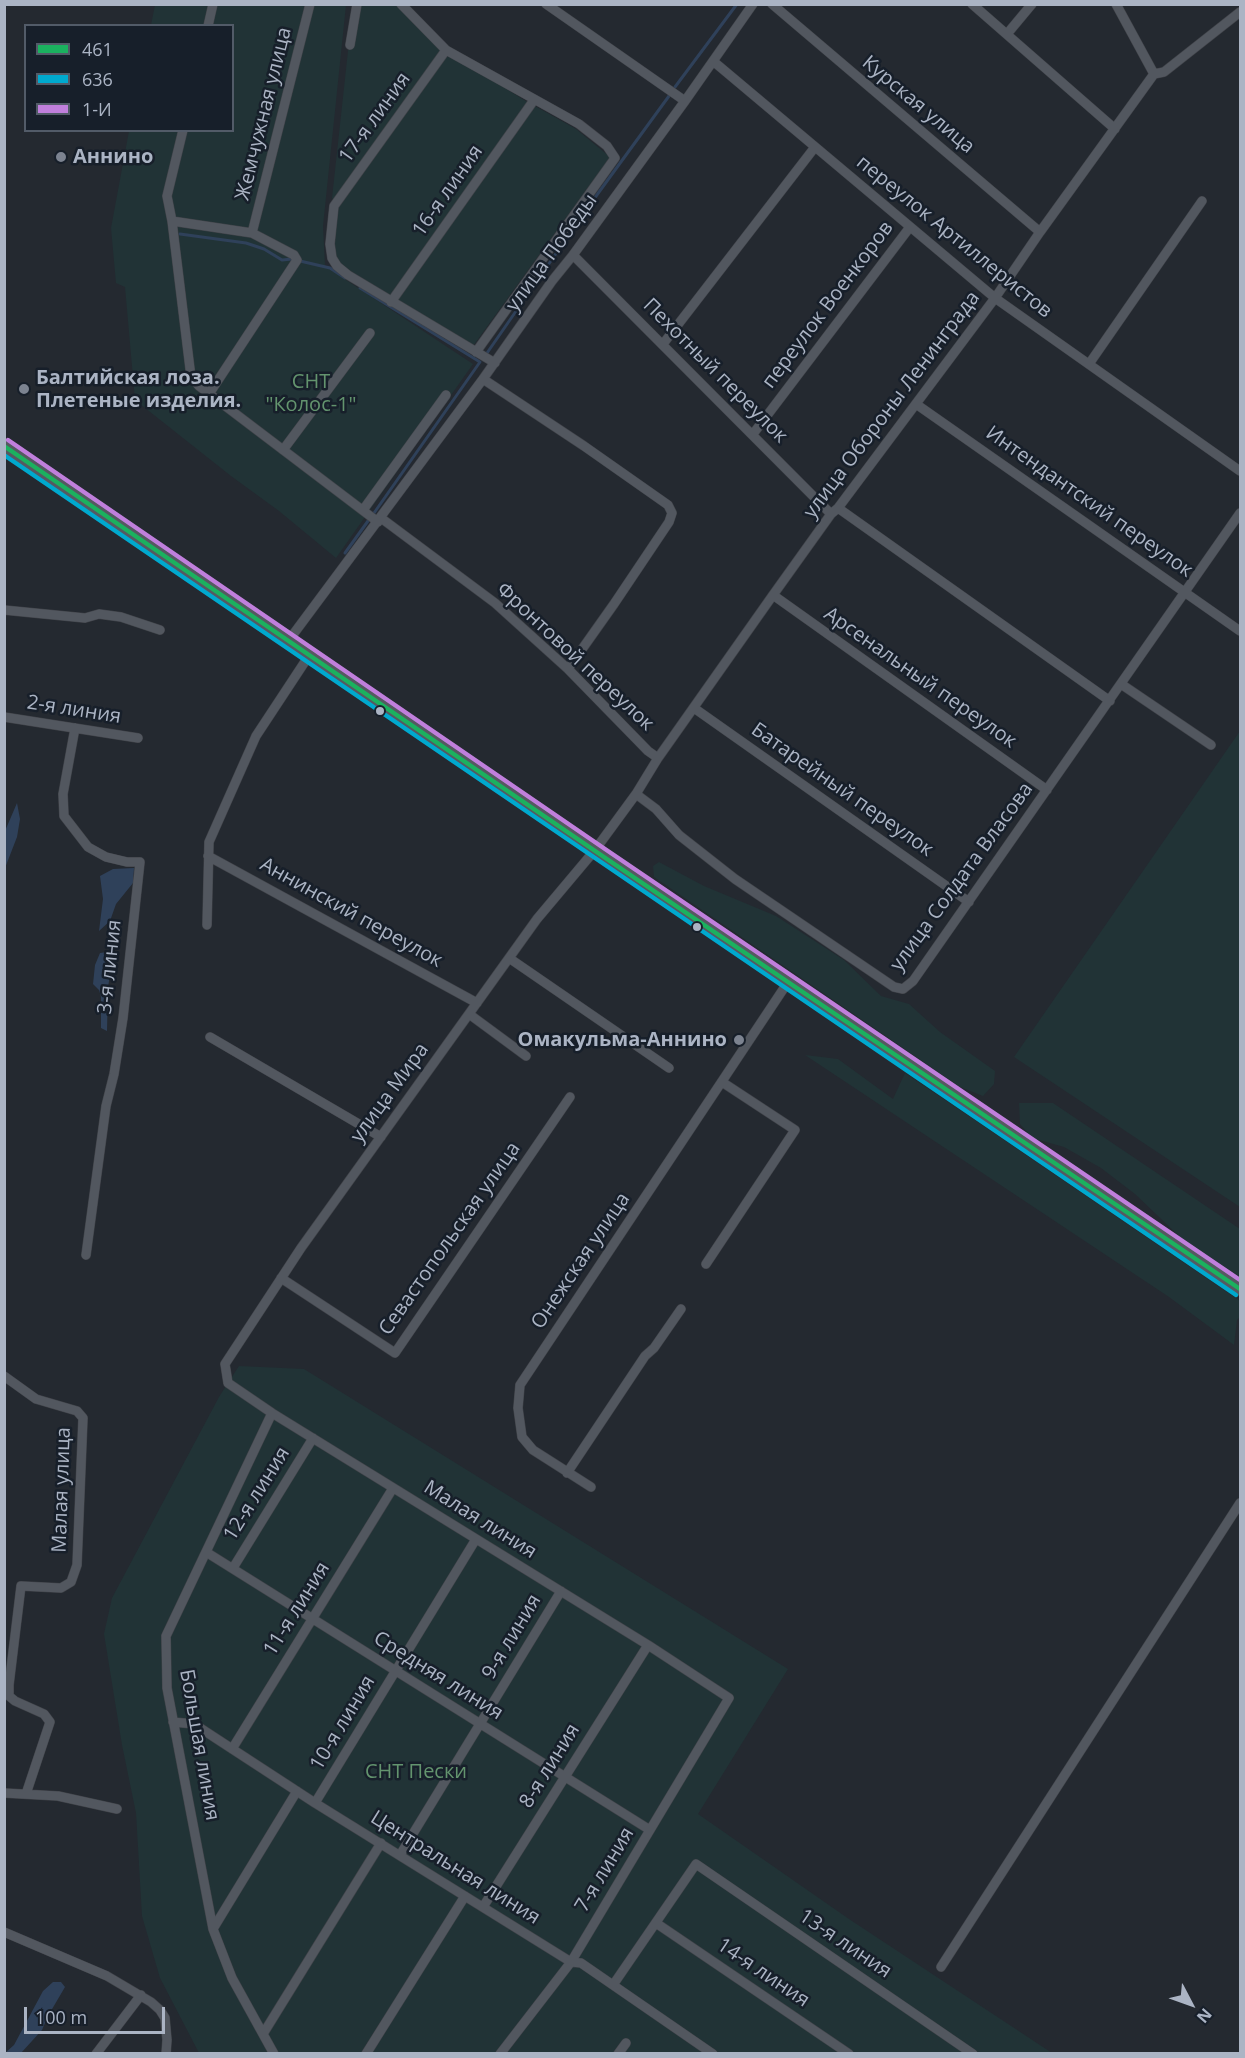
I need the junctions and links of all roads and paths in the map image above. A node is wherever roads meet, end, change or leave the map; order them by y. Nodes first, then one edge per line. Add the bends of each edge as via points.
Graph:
1 (213, 4) edge
2 (310, 4) edge
3 (357, 4) edge
4 (401, 4) edge
5 (546, 4) edge
6 (753, 4) edge
7 (772, 4) edge
8 (972, 4) edge
9 (1032, 4) edge
10 (1116, 4) edge
11 (1240, 12) edge
12 (208, 24) edge
13 (1007, 34) junction
14 (350, 45) dead end
15 (446, 50) junction
16 (713, 61) junction
17 (1154, 74) junction
18 (534, 100) junction
19 (685, 101) junction
20 (1115, 129) junction
21 (183, 132) edge
22 (815, 147) junction
23 (1202, 201) dead end
24 (172, 221) junction
25 (910, 227) junction
26 (1040, 232) junction
27 (252, 233) junction
28 (573, 255) junction
29 (995, 298) junction
30 (391, 302) junction
31 (370, 333) dead end
32 (663, 344) junction
33 (476, 352) junction
34 (495, 363) junction
35 (1089, 364) junction
36 (483, 379) junction
37 (209, 394) junction
38 (446, 395) dead end
39 (916, 404) junction
40 (753, 434) junction
41 (4, 446) edge
42 (283, 450) junction
43 (1240, 471) edge
44 (363, 510) junction
45 (835, 511) junction
46 (1240, 513) edge
47 (380, 520) junction
48 (1185, 591) junction
49 (772, 596) junction
50 (4, 610) edge
51 (160, 630) dead end
52 (1240, 631) edge
53 (289, 640) junction
54 (310, 654) junction
55 (568, 669) junction
56 (1121, 684) junction
57 (1110, 700) junction
58 (693, 708) junction
59 (4, 717) edge
60 (75, 728) junction
61 (138, 738) dead end
62 (1211, 745) dead end
63 (658, 758) junction
64 (1047, 790) junction
65 (636, 794) junction
66 (598, 852) junction
67 (208, 856) junction
68 (969, 902) junction
69 (207, 925) dead end
70 (509, 958) junction
71 (788, 982) junction
72 (477, 1003) junction
73 (469, 1014) junction
74 (210, 1037) dead end
75 (526, 1056) dead end
76 (669, 1068) dead end
77 (722, 1082) junction
78 (570, 1097) dead end
79 (381, 1137) junction
80 (86, 1255) dead end
81 (706, 1264) dead end
82 (281, 1278) junction
83 (1240, 1288) edge
84 (681, 1309) dead end
85 (225, 1364) joint
86 (4, 1376) edge
87 (272, 1413) junction
88 (313, 1438) junction
89 (567, 1473) junction
90 (591, 1487) dead end
91 (393, 1488) junction
92 (1240, 1503) edge
93 (476, 1539) junction
94 (206, 1552) junction
95 (233, 1568) junction
96 (561, 1591) junction
97 (312, 1618) junction
98 (648, 1645) junction
99 (396, 1671) junction
100 (729, 1698) joint
101 (173, 1722) junction
102 (480, 1724) junction
103 (232, 1749) junction
104 (565, 1777) junction
105 (297, 1791) junction
106 (4, 1793) edge
107 (26, 1794) junction
108 (315, 1803) junction
109 (117, 1809) dead end
110 (650, 1830) junction
111 (381, 1843) junction
112 (400, 1855) junction
113 (465, 1896) junction
114 (483, 1907) junction
115 (656, 1923) junction
116 (213, 1929) junction
117 (4, 1932) edge
118 (571, 1962) junction
119 (940, 1967) dead end
120 (613, 1985) junction
121 (141, 1995) junction
122 (263, 2034) junction
123 (626, 2043) dead end
124 (96, 2054) edge
125 (166, 2054) edge
126 (274, 2054) edge
127 (366, 2054) edge
128 (500, 2054) edge
129 (618, 2054) edge
130 (713, 2054) edge
131 (849, 2054) edge
132 (973, 2054) edge

1 - 12 street
2 - 27 street, Жемчужная улица
3 - 14 street
4 - 15 street
5 - 19 street
6 - 16 street, улица Победы
7 - 26 street, Курская улица
8 - 13 street
9 - 13 street
10 - 17 street
11 - 17 street via 1164,72
13 - 20 street
15 - 18 street
15 - 30 street, 17-я линия via 334,206 332,258 348,275
16 - 19 street, улица Победы
16 - 22 street, переулок Артиллеристов
17 - 20 street, улица Обороны Ленинграда
18 - 30 street, 16-я линия
18 - 33 street via 579,124 607,146 615,158
19 - 28 street, улица Победы
20 - 26 street, улица Обороны Ленинграда
21 - 24 street, Фронтовой переулок via 167,196
22 - 25 street, переулок Артиллеристов
22 - 32 street
23 - 35 street
24 - 27 street
24 - 37 street, Фронтовой переулок via 191,377
25 - 29 street, переулок Артиллеристов
25 - 40 street, переулок Военкоров
26 - 29 street, улица Обороны Ленинграда
27 - 37 street via 297,260
28 - 32 street, Пехотный переулок
28 - 34 street, улица Победы
29 - 35 street, переулок Артиллеристов
29 - 39 street, улица Обороны Ленинграда
30 - 33 street
31 - 42 street
32 - 40 street, Пехотный переулок
33 - 34 street
34 - 36 street, улица Победы
35 - 43 street, переулок Артиллеристов
36 - 47 street, улица Победы
36 - 55 street via 650,492 672,513
37 - 42 street, Фронтовой переулок
38 - 44 street
39 - 45 street, улица Обороны Ленинграда
39 - 48 street, Интендантский переулок
40 - 45 street, Пехотный переулок
41 - 53 main road
42 - 44 street, Фронтовой переулок
44 - 47 street, Фронтовой переулок
45 - 49 street, улица Обороны Ленинграда
45 - 57 street, Пехотный переулок
46 - 48 street, улица Солдата Власова
47 - 53 street, улица Победы
47 - 55 street, Фронтовой переулок via 495,603
48 - 52 street, Интендантский переулок
48 - 56 street, улица Солдата Власова
49 - 58 street, улица Обороны Ленинграда
49 - 64 street, Арсенальный переулок
50 - 51 street via 85,618 99,614
53 - 54 main road
54 - 66 main road
54 - 67 street via 256,736 209,842
55 - 63 street, Фронтовой переулок
56 - 57 street, улица Солдата Власова
56 - 62 street
57 - 64 street, улица Солдата Власова
58 - 63 street, улица Обороны Ленинграда
58 - 68 street, Батарейный переулок
59 - 60 street, 2-я линия
60 - 61 street, 2-я линия
60 - 80 street, 3-я линия via 63,794 64,816 88,847 106,857 140,862 123,1018 106,1106
63 - 65 street, улица Обороны Ленинграда
64 - 68 street, улица Солдата Власова
65 - 66 street, улица Мира
65 - 68 street, улица Солдата Власова via 679,835 735,879 894,987 903,989 913,981
66 - 70 street, улица Мира via 537,919
66 - 71 main road
67 - 69 street
67 - 72 street, Аннинский переулок
70 - 72 street, улица Мира
70 - 76 street
71 - 77 street, Онежская улица
71 - 83 main road
72 - 73 street, улица Мира
73 - 75 street
73 - 79 street, улица Мира
74 - 79 street
77 - 81 street via 795,1130
77 - 89 street, Онежская улица via 520,1385 522,1437 533,1450
78 - 82 street, Севастопольская улица via 395,1353
79 - 82 street, улица Мира
82 - 85 street, улица Мира
84 - 89 street
85 - 87 street, Малая линия via 228,1383
86 - 107 street, Малая улица via 36,1399 77,1411 83,1418 77,1565 71,1582 61,1588 21,1586 9,1696 44,1714 50,1722
87 - 88 street, Малая линия
87 - 94 street, Большая линия
88 - 91 street, Малая линия
88 - 95 street, 12-я линия
89 - 90 street, Онежская улица
91 - 93 street, Малая линия
91 - 97 street, 11-я линия
92 - 119 street
93 - 96 street, Малая линия
93 - 99 street, 10-я линия
94 - 95 street, Средняя линия
94 - 101 street, Большая линия via 166,1636 167,1688
95 - 97 street, Средняя линия
96 - 98 street, Малая линия
96 - 102 street, 9-я линия
97 - 99 street, Средняя линия
97 - 103 street, 11-я линия
98 - 100 street, Малая линия
98 - 104 street, 8-я линия
99 - 102 street, Средняя линия
99 - 108 street, 10-я линия
100 - 110 street, 7-я линия
101 - 103 street, Центральная линия via 194,1724
101 - 116 street, Большая линия
102 - 104 street, Средняя линия
102 - 112 street, 9-я линия
103 - 105 street, Центральная линия
104 - 110 street, Средняя линия
104 - 114 street, 8-я линия
105 - 108 street, Центральная линия
105 - 116 street, 10-я линия
106 - 107 street
107 - 109 street via 58,1796
108 - 111 street, Центральная линия
110 - 118 street, 7-я линия
111 - 112 street, Центральная линия
111 - 122 street
112 - 113 street, Центральная линия
113 - 114 street, Центральная линия
113 - 127 street
114 - 118 street, Центральная линия
115 - 120 street
115 - 131 street, 14-я линия
115 - 132 street, 13-я линия via 696,1864
116 - 122 street, Большая линия via 232,1978
117 - 121 street via 107,1976
118 - 120 street, Центральная линия via 581,1963
118 - 128 street, 7-я линия
120 - 130 street, Центральная линия
121 - 124 street
121 - 125 street via 165,2018
122 - 126 street, Большая линия
123 - 129 street

